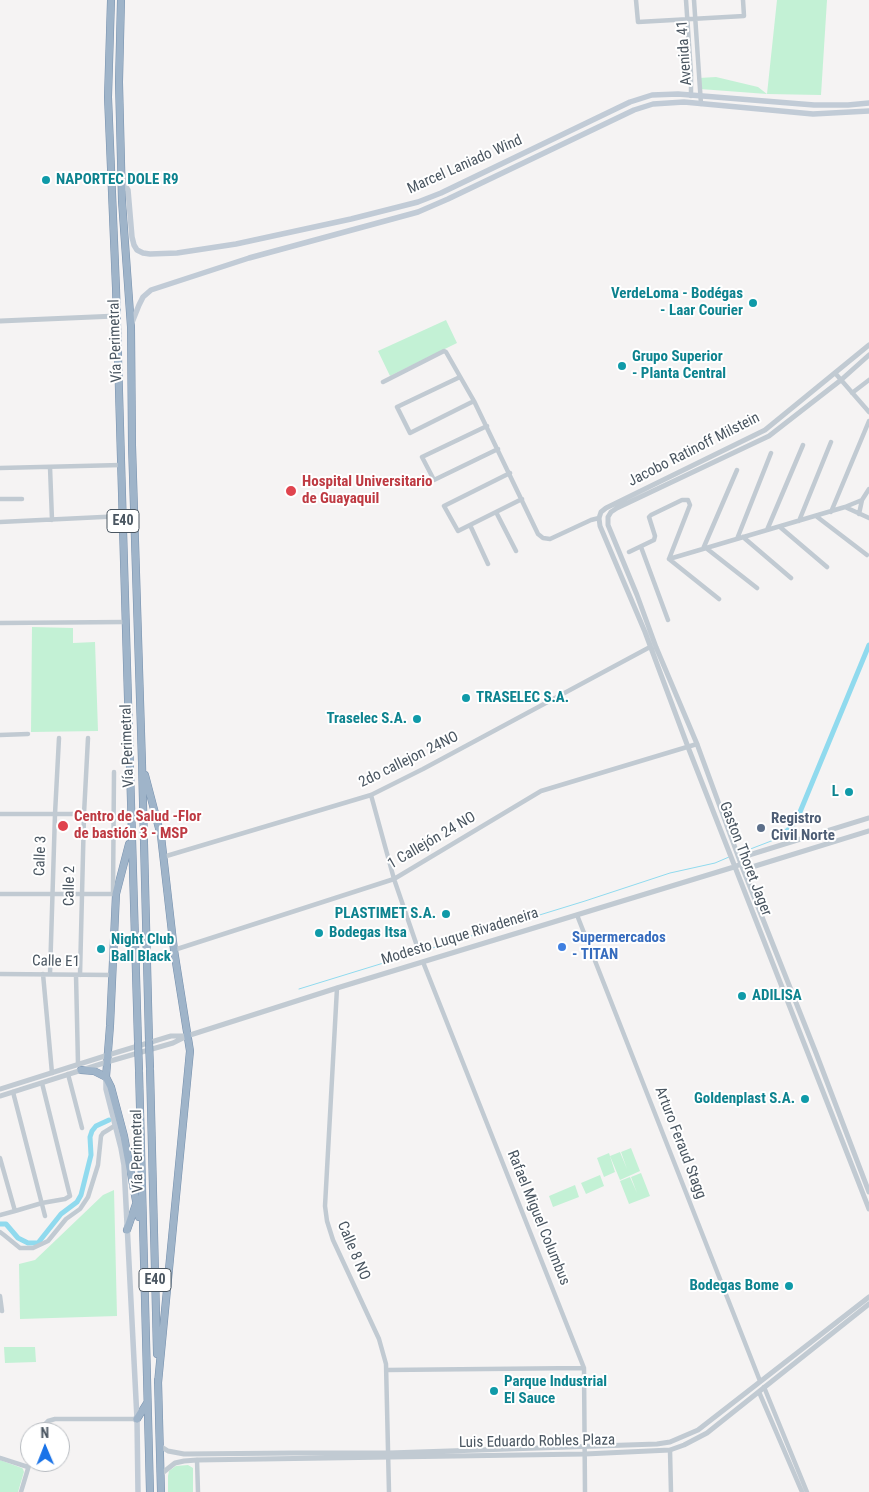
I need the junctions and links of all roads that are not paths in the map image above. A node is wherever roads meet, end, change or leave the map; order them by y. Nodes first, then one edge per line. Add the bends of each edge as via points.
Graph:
1 (111, 0) edge
2 (121, 0) edge
3 (636, 0) edge
4 (686, 0) edge
5 (694, 0) edge
6 (743, 0) edge
7 (687, 19) junction
8 (695, 19) junction
9 (691, 95) junction
10 (701, 96) junction
11 (690, 103) junction
12 (869, 103) edge
13 (701, 104) junction
14 (869, 111) edge
15 (122, 181) junction
16 (116, 316) junction
17 (0, 322) edge
18 (131, 326) junction
19 (869, 345) edge
20 (869, 356) edge
21 (835, 373) junction
22 (460, 377) junction
23 (840, 380) junction
24 (869, 380) edge
25 (384, 382) dead end
26 (852, 393) junction
27 (474, 401) junction
28 (869, 412) edge
29 (869, 421) edge
30 (486, 426) junction
31 (831, 442) dead end
32 (803, 445) dead end
33 (498, 449) junction
34 (771, 453) dead end
35 (121, 465) junction
36 (50, 467) junction
37 (0, 468) edge
38 (737, 470) dead end
39 (510, 473) junction
40 (682, 474) junction
41 (869, 489) edge
42 (22, 499) dead end
43 (522, 499) junction
44 (0, 500) edge
45 (862, 500) junction
46 (844, 508) junction
47 (496, 512) junction
48 (830, 512) junction
49 (859, 514) junction
50 (122, 516) junction
51 (816, 516) junction
52 (608, 517) joint
53 (599, 518) junction
54 (869, 518) edge
55 (52, 520) junction
56 (800, 521) junction
57 (0, 522) edge
58 (470, 525) junction
59 (780, 526) junction
60 (767, 530) junction
61 (743, 537) junction
62 (737, 539) junction
63 (641, 547) junction
64 (705, 549) junction
65 (516, 551) dead end
66 (629, 552) dead end
67 (867, 555) dead end
68 (669, 559) junction
69 (488, 564) dead end
70 (827, 567) dead end
71 (791, 578) dead end
72 (757, 588) dead end
73 (637, 595) junction
74 (630, 598) junction
75 (719, 599) dead end
76 (668, 620) dead end
77 (125, 622) junction
78 (0, 623) edge
79 (650, 648) junction
80 (28, 734) dead end
81 (0, 735) edge
82 (59, 738) dead end
83 (88, 738) dead end
84 (697, 744) junction
85 (688, 748) junction
86 (142, 763) junction
87 (114, 772) dead end
88 (371, 795) junction
89 (0, 814) edge
90 (55, 814) junction
91 (84, 814) junction
92 (114, 814) junction
93 (869, 818) edge
94 (869, 831) edge
95 (132, 834) junction
96 (163, 857) junction
97 (741, 864) junction
98 (734, 867) junction
99 (394, 879) junction
100 (0, 894) edge
101 (52, 894) junction
102 (82, 894) junction
103 (114, 894) junction
104 (577, 915) junction
105 (417, 946) dead end
106 (174, 950) junction
107 (424, 962) junction
108 (0, 974) edge
109 (43, 974) junction
110 (50, 974) junction
111 (78, 975) junction
112 (112, 975) junction
113 (338, 988) junction
114 (187, 1036) junction
115 (107, 1058) junction
116 (80, 1067) junction
117 (52, 1073) junction
118 (68, 1074) junction
119 (106, 1076) junction
120 (42, 1083) junction
121 (0, 1089) edge
122 (13, 1092) junction
123 (0, 1096) edge
124 (116, 1125) junction
125 (82, 1128) dead end
126 (0, 1158) edge
127 (141, 1187) junction
128 (869, 1192) edge
129 (136, 1203) junction
130 (42, 1204) junction
131 (869, 1209) edge
132 (15, 1211) junction
133 (0, 1215) edge
134 (45, 1216) dead end
135 (128, 1230) junction
136 (0, 1232) edge
137 (143, 1240) junction
138 (0, 1296) edge
139 (869, 1297) edge
140 (869, 1304) edge
141 (2, 1311) dead end
142 (584, 1368) junction
143 (387, 1370) junction
144 (760, 1381) junction
145 (158, 1383) junction
146 (764, 1387) junction
147 (759, 1392) junction
148 (148, 1402) junction
149 (137, 1419) junction
150 (47, 1422) edge
151 (160, 1446) junction
152 (585, 1446) junction
153 (670, 1450) junction
154 (585, 1454) junction
155 (389, 1455) junction
156 (0, 1458) edge
157 (197, 1460) junction
158 (20, 1462) edge
159 (27, 1472) edge
160 (160, 1474) junction
161 (21, 1492) edge
162 (138, 1492) edge
163 (150, 1492) edge
164 (161, 1492) edge
165 (198, 1492) edge
166 (389, 1492) edge
167 (585, 1492) edge
168 (671, 1492) edge
169 (802, 1492) edge
170 (807, 1492) edge

1 - 16 highway, Vía Perimetral / E40 via 108,97
2 - 15 highway, Vía Perimetral / E40
3 - 7 street via 638,22
4 - 7 street, Avenida 41
5 - 8 street, Avenida 41
6 - 8 street via 744,16
7 - 8 street
7 - 9 street, Avenida 41
8 - 10 street, Avenida 41
9 - 10 main road, Marcel Laniado Wind
9 - 11 street, Avenida 41
9 - 15 main road, Marcel Laniado Wind via 664,93 630,102 418,202 207,249 150,254 138,250 132,237 128,190
10 - 12 main road, Marcel Laniado Wind via 814,105
10 - 13 street, Avenida 41
11 - 13 main road, Marcel Laniado Wind
11 - 18 main road, Marcel Laniado Wind via 653,104 634,110 418,212 249,258 151,290 138,305
13 - 14 main road, Marcel Laniado Wind via 813,114
15 - 18 highway, Vía Perimetral / E40
16 - 17 street
16 - 35 highway, Vía Perimetral / E40
18 - 86 highway, Vía Perimetral / E40
19 - 21 street, Jacobo Ratinoff Milstein
20 - 23 street, Jacobo Ratinoff Milstein
21 - 23 street
21 - 40 street, Jacobo Ratinoff Milstein via 765,430
22 - 25 street via 444,351
22 - 27 street
22 - 27 street via 397,408 410,433
23 - 26 street
23 - 40 street, Jacobo Ratinoff Milstein via 769,436
24 - 26 street
26 - 28 street
27 - 30 street
29 - 48 street
30 - 33 street
30 - 33 street via 422,457 430,473 434,480
31 - 56 street
32 - 60 street
33 - 39 street
34 - 62 street
35 - 36 street
35 - 50 highway, Vía Perimetral / E40
36 - 37 street
36 - 55 street
38 - 64 street
39 - 43 street
39 - 58 street via 444,506 458,531
40 - 52 street, Jacobo Ratinoff Milstein via 617,508
40 - 53 street, Jacobo Ratinoff Milstein via 606,508
41 - 45 street
42 - 44 street
43 - 47 street
43 - 53 street via 538,534 543,538 550,539
45 - 46 street
45 - 49 street
46 - 48 street
46 - 49 street
47 - 58 street
47 - 65 street
48 - 51 street
49 - 54 street
50 - 55 street
50 - 77 highway, Vía Perimetral / E40
51 - 56 street
51 - 67 street
52 - 73 street, Gaston Thoret Jager via 608,525
53 - 74 street, Gaston Thoret Jager
55 - 57 street
56 - 59 street
58 - 69 street
59 - 60 street
59 - 70 street
60 - 61 street
61 - 62 street
61 - 71 street
62 - 64 street
63 - 66 street
63 - 68 street via 654,540 650,515 688,500 690,505
63 - 76 street
64 - 68 street
64 - 72 street
68 - 75 street
73 - 74 street
73 - 84 street, Gaston Thoret Jager
74 - 79 street, Gaston Thoret Jager
77 - 78 street
77 - 95 highway, Vía Perimetral / E40
79 - 85 street, Gaston Thoret Jager
79 - 88 street, 2do callejon 24NO
80 - 81 street
82 - 90 street, Calle 3
83 - 91 street, Calle 2
84 - 85 street, 1 Callejón 24 NO
84 - 97 street, Gaston Thoret Jager
85 - 98 street, Gaston Thoret Jager
85 - 99 street, 1 Callejón 24 NO via 540,791
86 - 96 highway
86 - 145 highway, Vía Perimetral / E40, bridge
87 - 92 street
88 - 96 street, 2do callejon 24NO
88 - 99 street
89 - 90 street
90 - 91 street
90 - 101 street, Calle 3
91 - 92 street
91 - 102 street, Calle 2
92 - 103 street
93 - 97 street, Modesto Luque Rivadeneira via 749,855
94 - 97 street, Modesto Luque Rivadeneira via 752,867
95 - 103 highway
95 - 127 highway, Vía Perimetral / E40, bridge
96 - 106 highway
97 - 98 street, Modesto Luque Rivadeneira
97 - 128 street, Gaston Thoret Jager
98 - 104 street, Modesto Luque Rivadeneira
98 - 131 street, Gaston Thoret Jager
99 - 105 street
99 - 106 street, 1 Callejón 24 NO
100 - 101 street
101 - 102 street
101 - 110 street, Calle 3
102 - 103 street
102 - 111 street, Calle 2
103 - 112 highway
104 - 107 street, Modesto Luque Rivadeneira
104 - 144 street, Arturo Feraud Stagg
106 - 114 highway
107 - 113 street, Modesto Luque Rivadeneira
107 - 142 street, Rafael Miguel Columbus
108 - 109 street, Calle E1
109 - 110 street, Calle E1
109 - 117 street
110 - 111 street, Calle E1
111 - 112 street, Calle E1
111 - 116 street, Calle 2
112 - 115 highway
113 - 114 street, Modesto Luque Rivadeneira
113 - 143 street, Calle 8 NO via 325,1206 333,1240 379,1339
114 - 115 street, Modesto Luque Rivadeneira via 173,1044
114 - 145 highway via 190,1051
115 - 116 street, Modesto Luque Rivadeneira
115 - 119 highway
116 - 117 street, Modesto Luque Rivadeneira
116 - 118 street, Modesto Luque Rivadeneira
116 - 119 highway
117 - 121 street, Modesto Luque Rivadeneira
118 - 120 street, Modesto Luque Rivadeneira
118 - 125 street
119 - 124 main road, Vía Perimetral via 106,1089
119 - 129 highway via 124,1136
120 - 122 street, Modesto Luque Rivadeneira
120 - 130 street via 70,1193 68,1198
122 - 123 street, Modesto Luque Rivadeneira
122 - 130 street
124 - 135 main road, Vía Perimetral via 124,1165
124 - 136 street via 101,1136 98,1165 88,1197 48,1241 25,1249
126 - 132 street
127 - 129 highway
127 - 137 highway, Vía Perimetral / E40
129 - 135 highway
129 - 137 highway
130 - 132 street
130 - 134 street
132 - 133 street
135 - 149 main road, Vía Perimetral
137 - 148 highway, Vía Perimetral / E40
138 - 141 street
139 - 144 street, Luis Eduardo Robles Plaza
140 - 146 street, Luis Eduardo Robles Plaza
142 - 143 street
142 - 152 street, Rafael Miguel Columbus
143 - 155 street, Calle 8 NO
144 - 152 street, Luis Eduardo Robles Plaza via 698,1430 675,1440 658,1444
145 - 151 highway, Vía Perimetral / E40
146 - 147 street, Luis Eduardo Robles Plaza
146 - 170 street
147 - 153 street, Luis Eduardo Robles Plaza via 707,1433
147 - 169 street
148 - 149 highway
148 - 163 highway, Vía Perimetral / E40
149 - 150 street via 55,1419
149 - 162 main road, Vía Perimetral
151 - 155 street, Luis Eduardo Robles Plaza via 184,1454
151 - 160 highway, Vía Perimetral / E40
152 - 154 street, Rafael Miguel Columbus
152 - 155 street, Luis Eduardo Robles Plaza
153 - 154 street, Luis Eduardo Robles Plaza
153 - 168 street
154 - 155 street, Luis Eduardo Robles Plaza
154 - 167 street, Rafael Miguel Columbus
155 - 157 street, Luis Eduardo Robles Plaza
155 - 166 street, Calle 8 NO
156 - 158 street
157 - 160 street, Luis Eduardo Robles Plaza via 175,1463
157 - 165 street
159 - 161 street
160 - 164 highway, Vía Perimetral / E40

